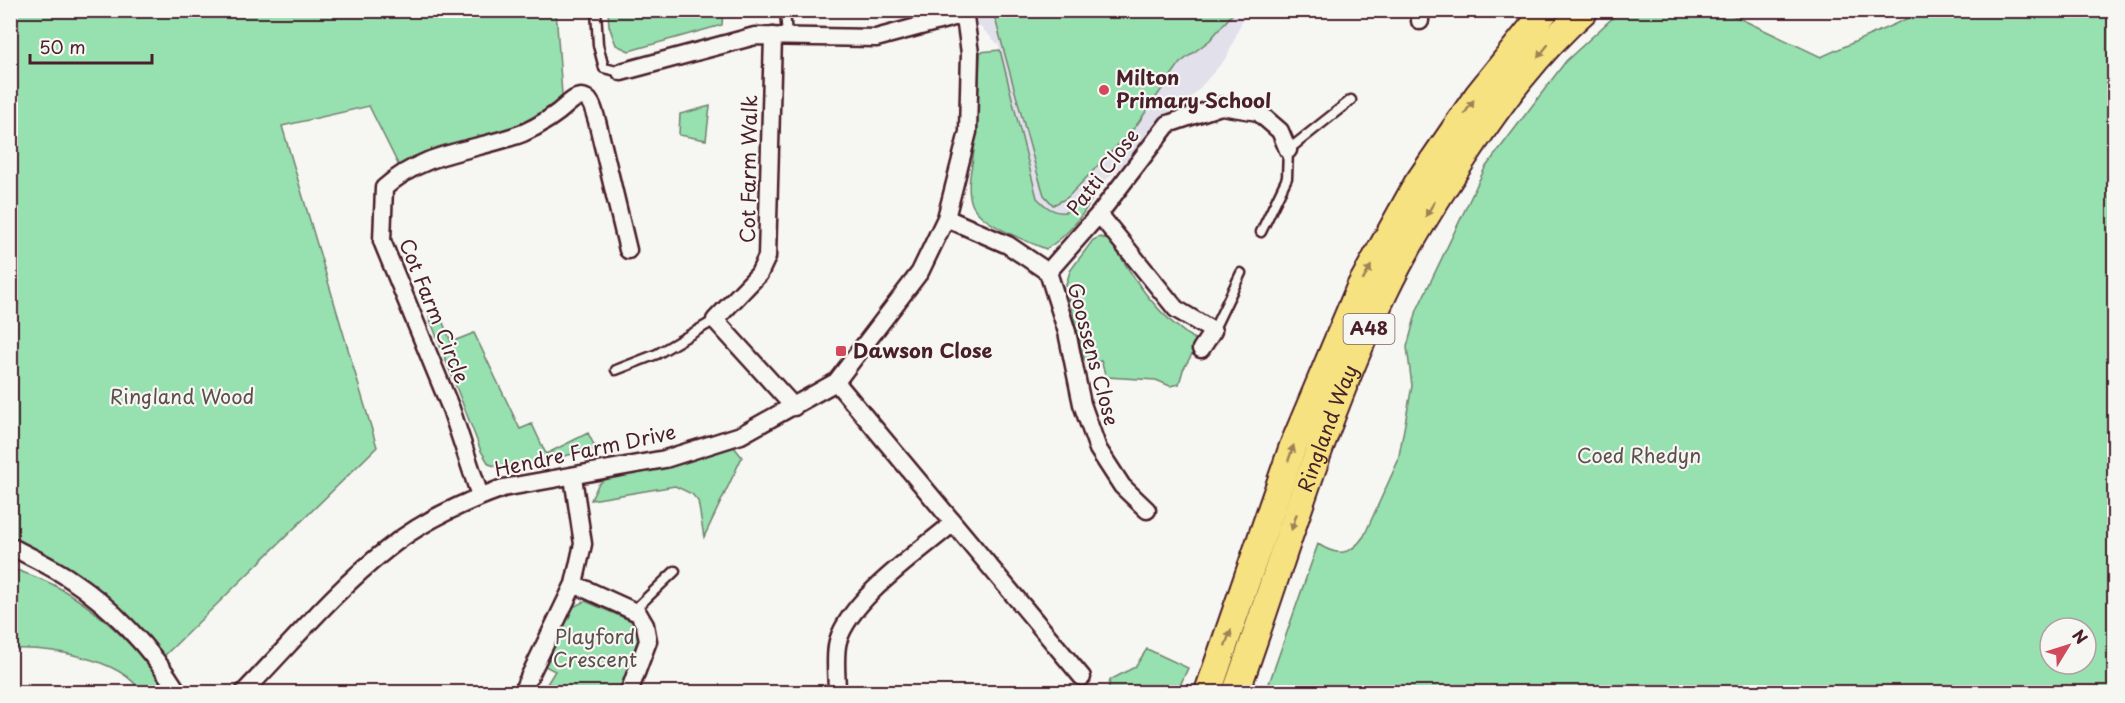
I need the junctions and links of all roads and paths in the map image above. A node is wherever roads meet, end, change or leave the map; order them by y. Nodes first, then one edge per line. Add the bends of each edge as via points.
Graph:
1 (596, 10) edge
2 (785, 10) edge
3 (1546, 10) edge
4 (1585, 10) edge
5 (965, 12) edge
6 (780, 36) junction
7 (621, 72) joint
8 (1351, 100) dead end
9 (1288, 150) junction
10 (1099, 214) junction
11 (946, 218) junction
12 (1261, 232) dead end
13 (628, 250) dead end
14 (1048, 273) junction
15 (1241, 273) dead end
16 (715, 320) junction
17 (1214, 331) junction
18 (1201, 349) dead end
19 (616, 370) dead end
20 (836, 382) junction
21 (794, 407) junction
22 (573, 477) junction
23 (480, 496) junction
24 (1148, 510) dead end
25 (953, 523) junction
26 (10, 546) edge
27 (675, 571) dead end
28 (574, 584) junction
29 (633, 611) junction
30 (1082, 677) dead end
31 (178, 693) edge
32 (244, 693) edge
33 (522, 693) edge
34 (629, 693) edge
35 (837, 693) edge
36 (1208, 693) edge
37 (1236, 693) edge

1 - 7 lane via 604,68
2 - 6 lane
36 -> 3 main road, Ringland Way / A48 via 1293,446 1360,287 1417,184 1478,95
4 -> 37 main road, Ringland Way / A48 via 1554,38 1497,107 1430,208 1386,289 1316,455
5 - 6 street via 876,38
5 - 11 street, Hendre Farm Drive via 971,94 968,132
6 - 7 street via 755,36
6 - 16 street, Cot Farm Walk via 767,257 759,274
8 - 9 lane
9 - 10 street, Patti Close via 1280,131 1258,112 1221,106 1168,124
9 - 12 lane via 1287,178
10 - 14 street, Patti Close
10 - 17 street via 1176,309
11 - 14 street, Goossens Close via 1008,245
11 - 20 street, Hendre Farm Drive via 920,272
13 - 23 street, Cot Farm Circle via 610,170 590,101 584,97 576,97 544,124 435,157 402,172 384,188 382,241 451,409
14 - 24 street, Goossens Close via 1067,332 1082,404 1098,449 1122,486
15 - 17 lane
16 - 19 lane via 657,354
16 - 21 street
17 - 18 street
20 - 21 street, Hendre Farm Drive
20 - 25 street
21 - 22 street, Hendre Farm Drive via 741,435 665,459
22 - 23 street, Hendre Farm Drive via 503,488
22 - 28 street via 584,544
23 - 32 street, Hendre Farm Drive via 388,548
25 - 30 street
25 - 35 street via 860,603 845,622 837,645
26 - 31 street via 68,578 117,617
27 - 29 lane
28 - 29 street
28 - 33 street
29 - 34 street via 645,625 648,641

